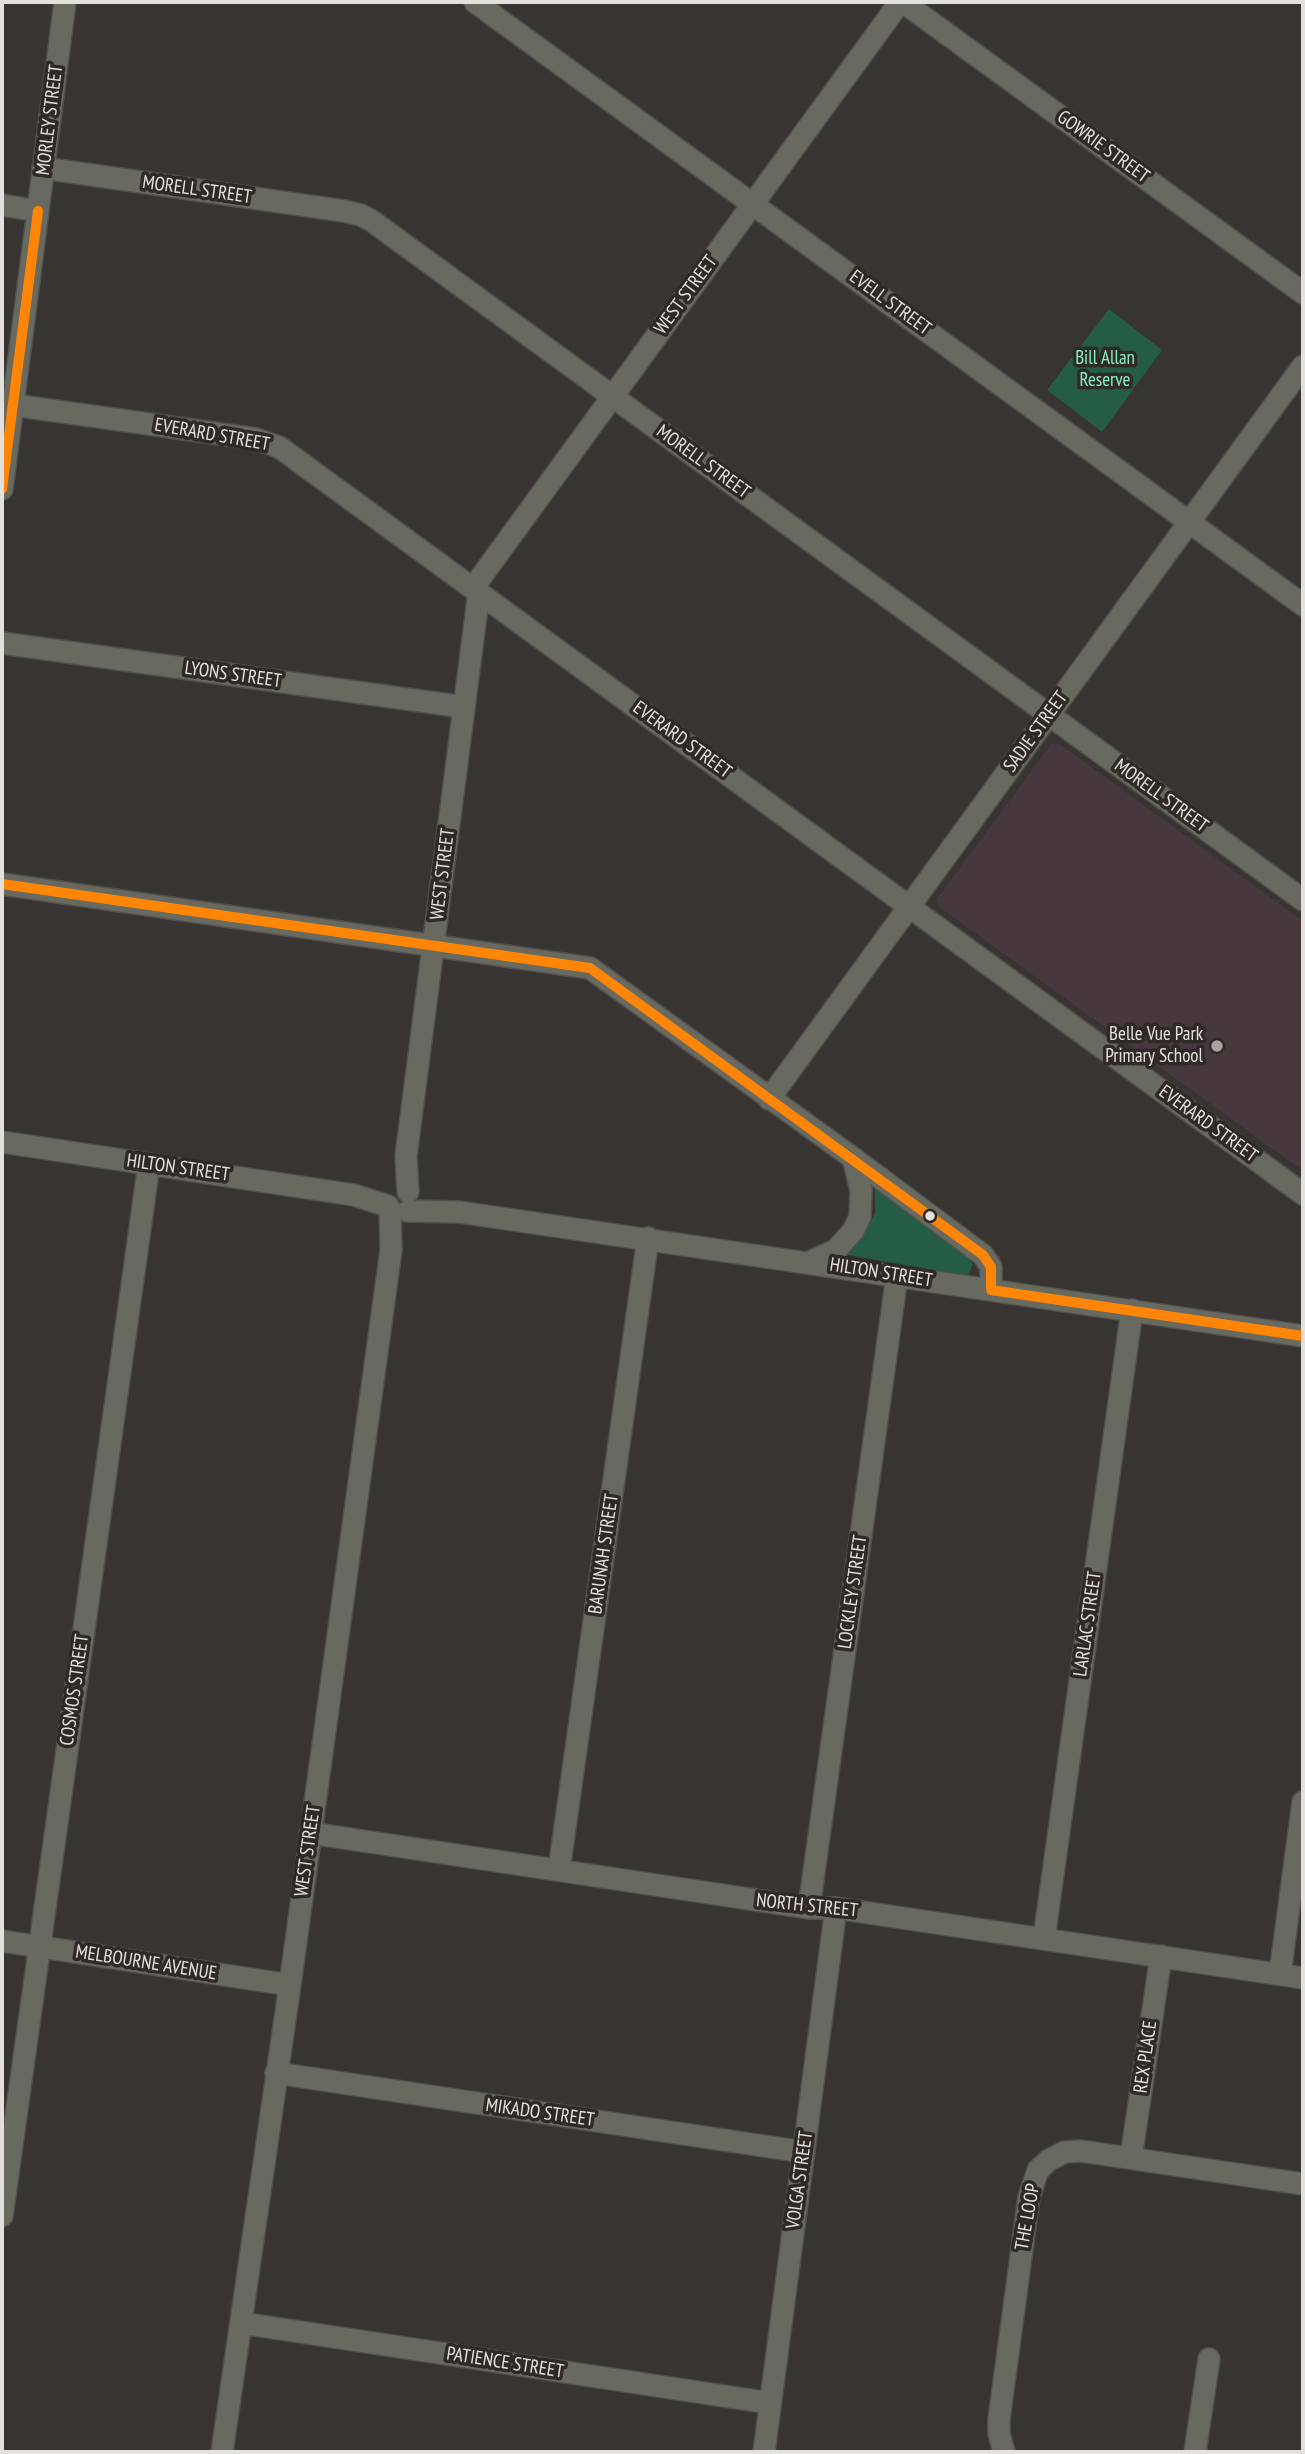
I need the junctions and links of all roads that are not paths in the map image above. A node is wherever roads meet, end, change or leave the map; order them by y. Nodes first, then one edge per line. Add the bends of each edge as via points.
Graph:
1 (65, 2) edge
2 (475, 2) edge
3 (902, 2) edge
4 (43, 168) junction
5 (753, 203) junction
6 (2, 205) edge
7 (38, 211) junction
8 (1303, 293) edge
9 (1303, 366) edge
10 (613, 396) junction
11 (13, 405) junction
12 (5, 443) edge
13 (2, 489) edge
14 (1189, 522) junction
15 (476, 590) junction
16 (1303, 605) edge
17 (2, 643) edge
18 (464, 707) junction
19 (1049, 714) junction
20 (2, 884) edge
21 (1303, 900) edge
22 (910, 906) junction
23 (434, 944) junction
24 (769, 1098) junction
25 (2, 1142) edge
26 (853, 1158) junction
27 (149, 1164) junction
28 (1303, 1194) edge
29 (399, 1202) junction
30 (648, 1238) junction
31 (809, 1262) junction
32 (897, 1276) junction
33 (991, 1290) junction
34 (1132, 1310) junction
35 (1303, 1336) edge
36 (1303, 1802) edge
37 (310, 1833) junction
38 (559, 1870) junction
39 (809, 1908) junction
40 (836, 1908) junction
41 (1044, 1938) junction
42 (2, 1941) edge
43 (39, 1947) junction
44 (1161, 1956) junction
45 (1280, 1974) junction
46 (1303, 1978) edge
47 (290, 1985) junction
48 (276, 2073) junction
49 (804, 2152) junction
50 (1131, 2158) junction
51 (1303, 2184) edge
52 (2, 2216) edge
53 (241, 2323) junction
54 (1209, 2359) dead end
55 (770, 2403) junction
56 (222, 2452) edge
57 (764, 2452) edge
58 (1004, 2452) edge
59 (1195, 2452) edge

1 - 4 street, MORLEY STREET
2 - 5 street, EVELL STREET
3 - 5 street, WEST STREET
3 - 8 street, GOWRIE STREET
4 - 7 street, MORLEY STREET
4 - 10 street, MORELL STREET via 361,215
5 - 10 street, WEST STREET
5 - 14 street, EVELL STREET
6 - 7 street
7 - 11 street, MORLEY STREET
9 - 14 street, SADIE STREET
10 - 15 street, WEST STREET
10 - 19 street, MORELL STREET
11 - 12 street, MORLEY STREET
11 - 15 street, EVERARD STREET via 269,442
12 - 13 street, MORLEY STREET
14 - 16 street, EVELL STREET
14 - 19 street, SADIE STREET
15 - 18 street, WEST STREET
15 - 22 street, EVERARD STREET
17 - 18 street, LYONS STREET
18 - 23 street, WEST STREET
19 - 21 street, MORELL STREET
19 - 22 street, SADIE STREET
20 - 23 street
22 - 24 street, SADIE STREET
22 - 28 street, EVERARD STREET
23 - 24 street via 590,968
23 - 29 street, WEST STREET
24 - 26 street
25 - 27 street, HILTON STREET
26 - 31 street via 862,1189 860,1217 836,1250
26 - 33 street via 983,1255 991,1267
27 - 29 street, HILTON STREET
27 - 43 street, COSMOS STREET
29 - 30 street, HILTON STREET
29 - 37 street, WEST STREET
30 - 31 street, HILTON STREET
30 - 38 street, BARUNAH STREET
31 - 32 street, HILTON STREET
32 - 33 street, HILTON STREET
32 - 39 street, LOCKLEY STREET
33 - 34 street, HILTON STREET
34 - 35 street, HILTON STREET
34 - 41 street, LARLAC STREET
36 - 45 street
37 - 38 street, NORTH STREET
37 - 47 street, WEST STREET
38 - 39 street, NORTH STREET
39 - 40 street, NORTH STREET
40 - 41 street, NORTH STREET
40 - 49 street, VOLGA STREET
41 - 44 street, NORTH STREET
42 - 43 street, MELBOURNE AVENUE
43 - 47 street, MELBOURNE AVENUE
43 - 52 street, COSMOS STREET
44 - 45 street, NORTH STREET
44 - 50 street, REX PLACE
45 - 46 street, NORTH STREET
47 - 48 street, WEST STREET
48 - 49 street, MIKADO STREET
48 - 53 street, WEST STREET
49 - 55 street, VOLGA STREET
50 - 51 street, THE LOOP
50 - 58 street, THE LOOP via 1065,2152 1038,2170 1032,2183 999,2419
53 - 55 street, PATIENCE STREET
53 - 56 street, WEST STREET
54 - 59 street
55 - 57 street, VOLGA STREET

